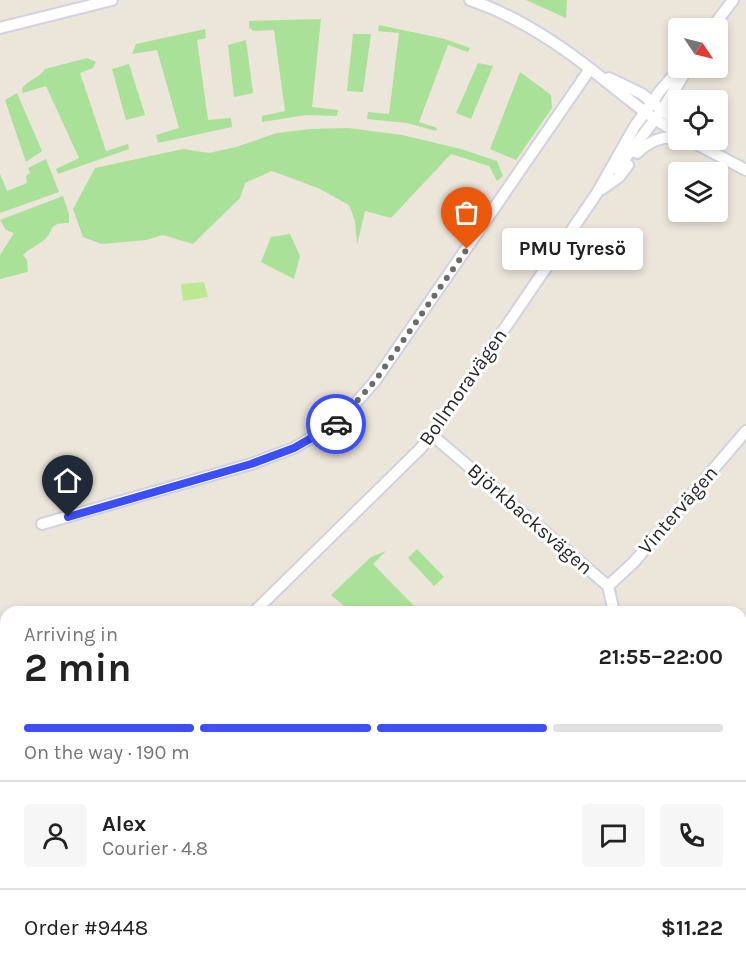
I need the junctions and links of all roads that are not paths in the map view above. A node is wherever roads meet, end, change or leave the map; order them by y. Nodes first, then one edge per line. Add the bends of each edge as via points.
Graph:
1 (112, 0) edge
2 (470, 0) edge
3 (733, 0) edge
4 (720, 18) edge
5 (0, 28) edge
6 (590, 69) junction
7 (672, 78) edge
8 (682, 78) edge
9 (652, 102) junction
10 (645, 112) junction
11 (659, 115) junction
12 (668, 119) edge
13 (668, 125) edge
14 (668, 137) edge
15 (709, 150) edge
16 (714, 150) edge
17 (723, 157) junction
18 (746, 170) edge
19 (597, 193) junction
20 (746, 431) edge
21 (432, 435) junction
22 (42, 524) dead end
23 (608, 586) junction
24 (260, 606) edge
25 (613, 606) edge

1 - 5 street
2 - 6 street via 516,19
3 - 4 street
6 - 9 street
6 - 10 street
6 - 22 street via 375,381 340,421 294,448 251,464
7 - 9 street, Bollmoravägen
8 - 11 street, Bollmoravägen
9 - 10 street, Bollmoravägen
9 - 11 street
10 - 11 street
10 - 19 street, Bollmoravägen
11 - 12 street
11 - 13 street
11 - 19 street, Bollmoravägen
14 - 19 street, Bollmoravägen via 646,144 619,177
15 - 17 street
16 - 17 street
17 - 18 street
19 - 21 street, Bollmoravägen
20 - 23 street, Vintervägen via 634,562
21 - 23 street, Björkbacksvägen
21 - 24 street, Bollmoravägen
23 - 25 street, Björkbacksvägen

